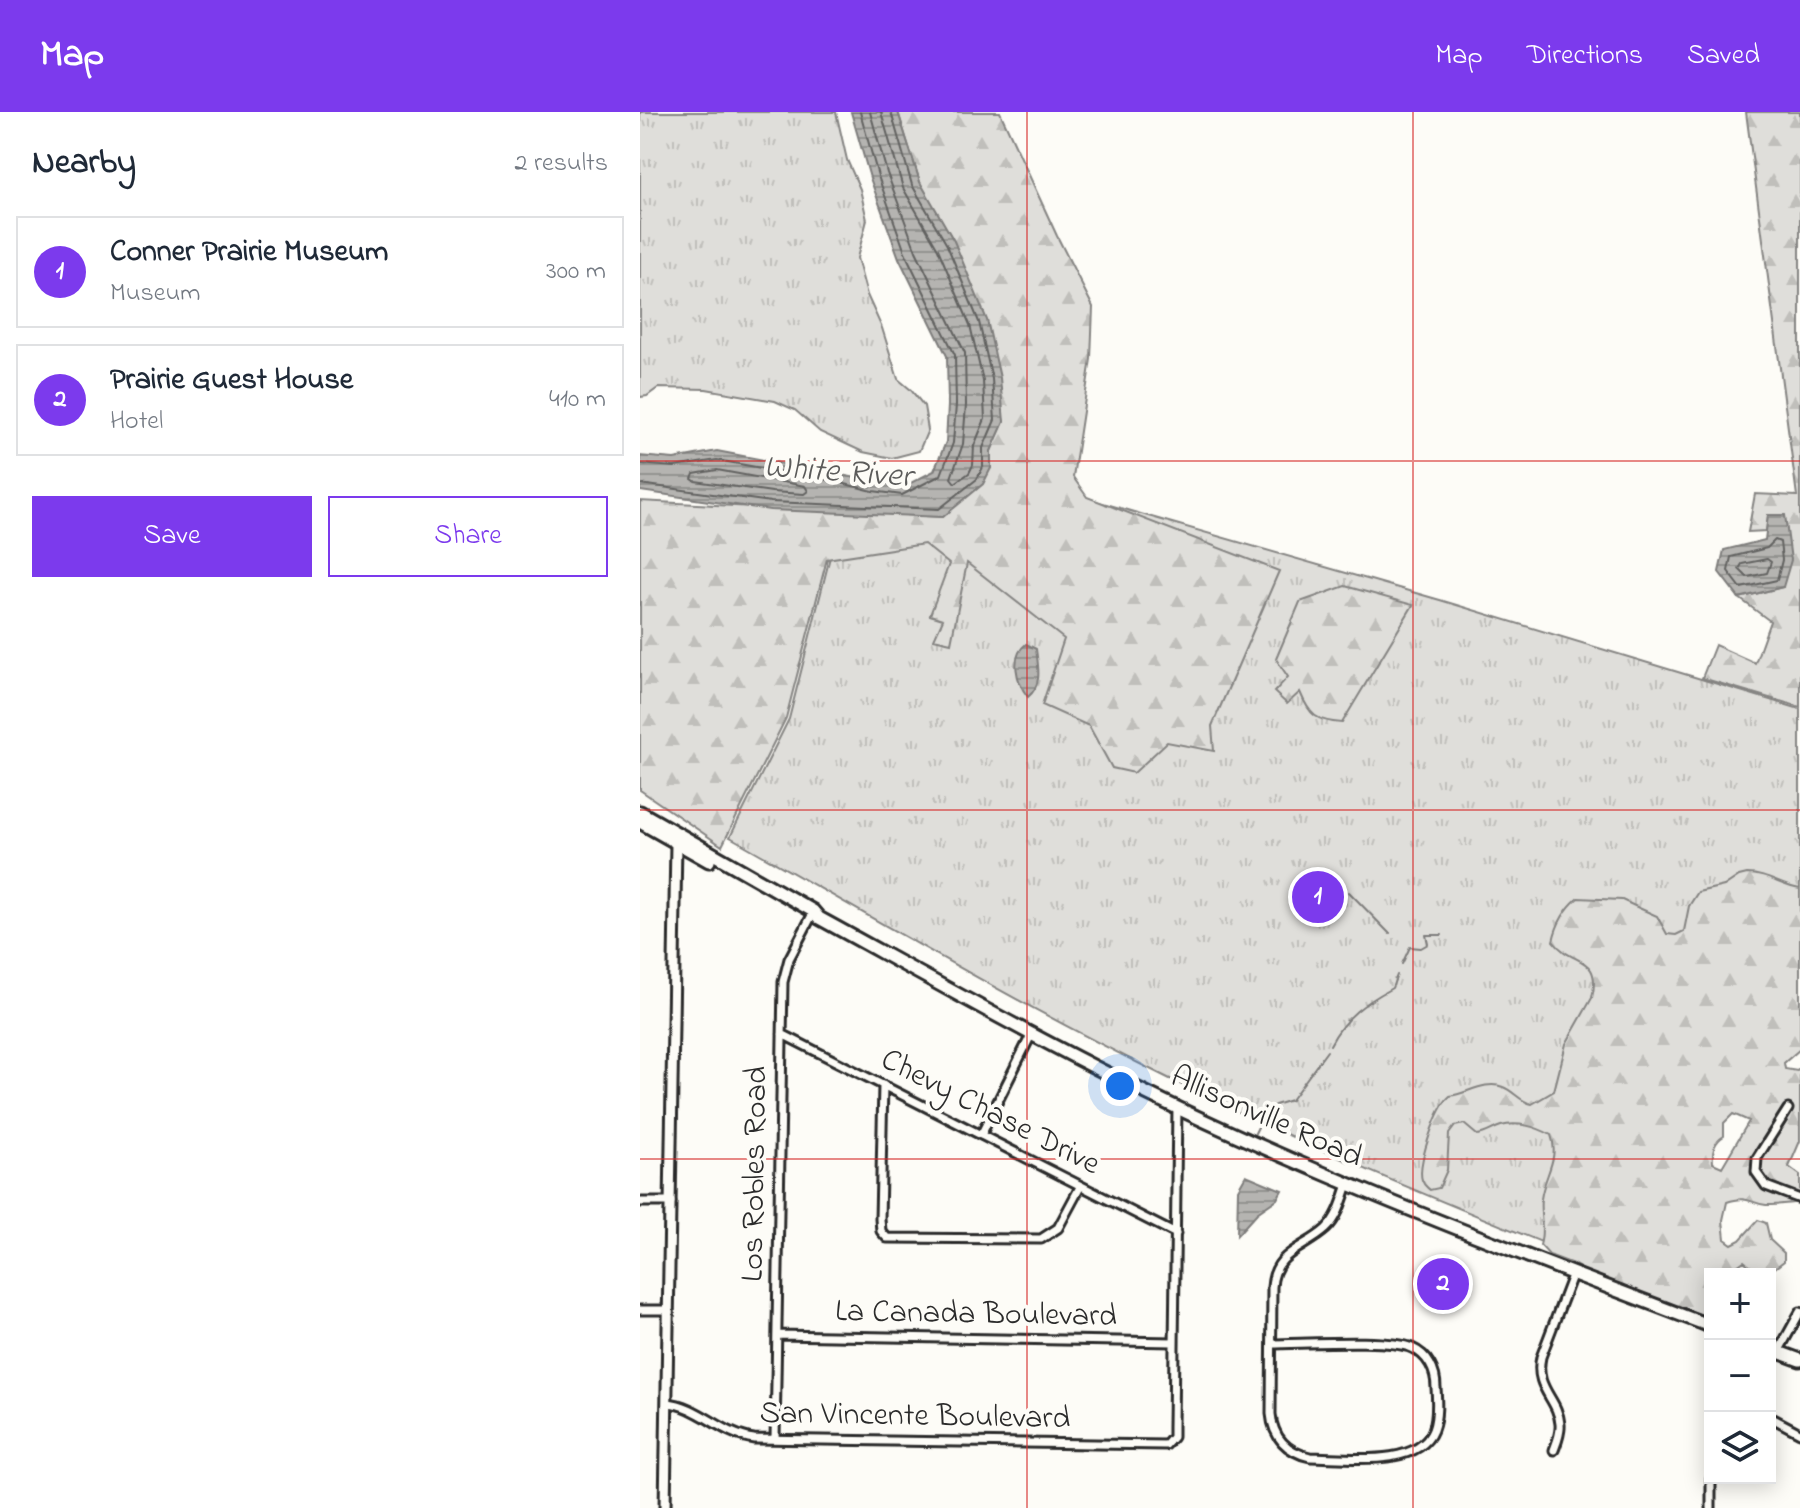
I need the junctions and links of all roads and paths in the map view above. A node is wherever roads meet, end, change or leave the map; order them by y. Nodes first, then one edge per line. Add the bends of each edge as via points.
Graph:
1 (640, 812) edge
2 (640, 822) edge
3 (676, 843) junction
4 (815, 917) junction
5 (782, 1034) junction
6 (1031, 1035) junction
7 (883, 1085) junction
8 (1177, 1107) junction
9 (1788, 1109) dead end
10 (981, 1135) junction
11 (1348, 1184) junction
12 (1080, 1187) junction
13 (1800, 1199) edge
14 (640, 1202) edge
15 (671, 1202) junction
16 (1176, 1234) junction
17 (1573, 1273) junction
18 (640, 1310) edge
19 (668, 1310) junction
20 (1800, 1312) edge
21 (1704, 1324) edge
22 (777, 1335) junction
23 (1174, 1342) junction
24 (1272, 1344) junction
25 (1776, 1347) edge
26 (1776, 1351) edge
27 (1800, 1360) edge
28 (667, 1403) junction
29 (1776, 1420) edge
30 (1800, 1433) edge
31 (775, 1439) junction
32 (1554, 1450) dead end
33 (1711, 1484) edge
34 (665, 1508) edge
35 (1711, 1508) edge

1 - 4 main road, Allisonville Road via 813,911
2 - 3 main road, Allisonville Road
3 - 4 main road, Allisonville Road
3 - 15 street
4 - 5 street, Los Robles Road via 785,968
4 - 6 main road, Allisonville Road
5 - 7 street, Chevy Chase Drive
5 - 22 street, Los Robles Road
6 - 8 main road, Allisonville Road
6 - 10 street
7 - 10 street, Chevy Chase Drive
7 - 12 street via 880,1219 887,1238 1041,1239 1058,1228
8 - 11 main road, Allisonville Road
8 - 16 street
9 - 13 street via 1757,1158 1756,1172 1766,1186
10 - 12 street, Chevy Chase Drive
11 - 17 main road, Allisonville Road
11 - 24 street via 1328,1228 1287,1255 1276,1269
12 - 16 street, Chevy Chase Drive
14 - 15 street
15 - 19 street
16 - 23 street
17 - 21 main road, Allisonville Road
17 - 32 street via 1539,1371 1560,1423
18 - 19 street
19 - 28 street
20 - 25 street
22 - 23 street, La Canada Boulevard
22 - 31 street, Los Robles Road
23 - 31 street, San Vincente Boulevard via 1173,1433 1169,1443 1159,1446
24 - 24 street via 1272,1421 1291,1450 1310,1457 1402,1456 1429,1438 1435,1424 1435,1379 1416,1350 1404,1345
26 - 27 main road
28 - 31 street, San Vincente Boulevard via 735,1435
28 - 34 street
29 - 30 street
33 - 35 street

